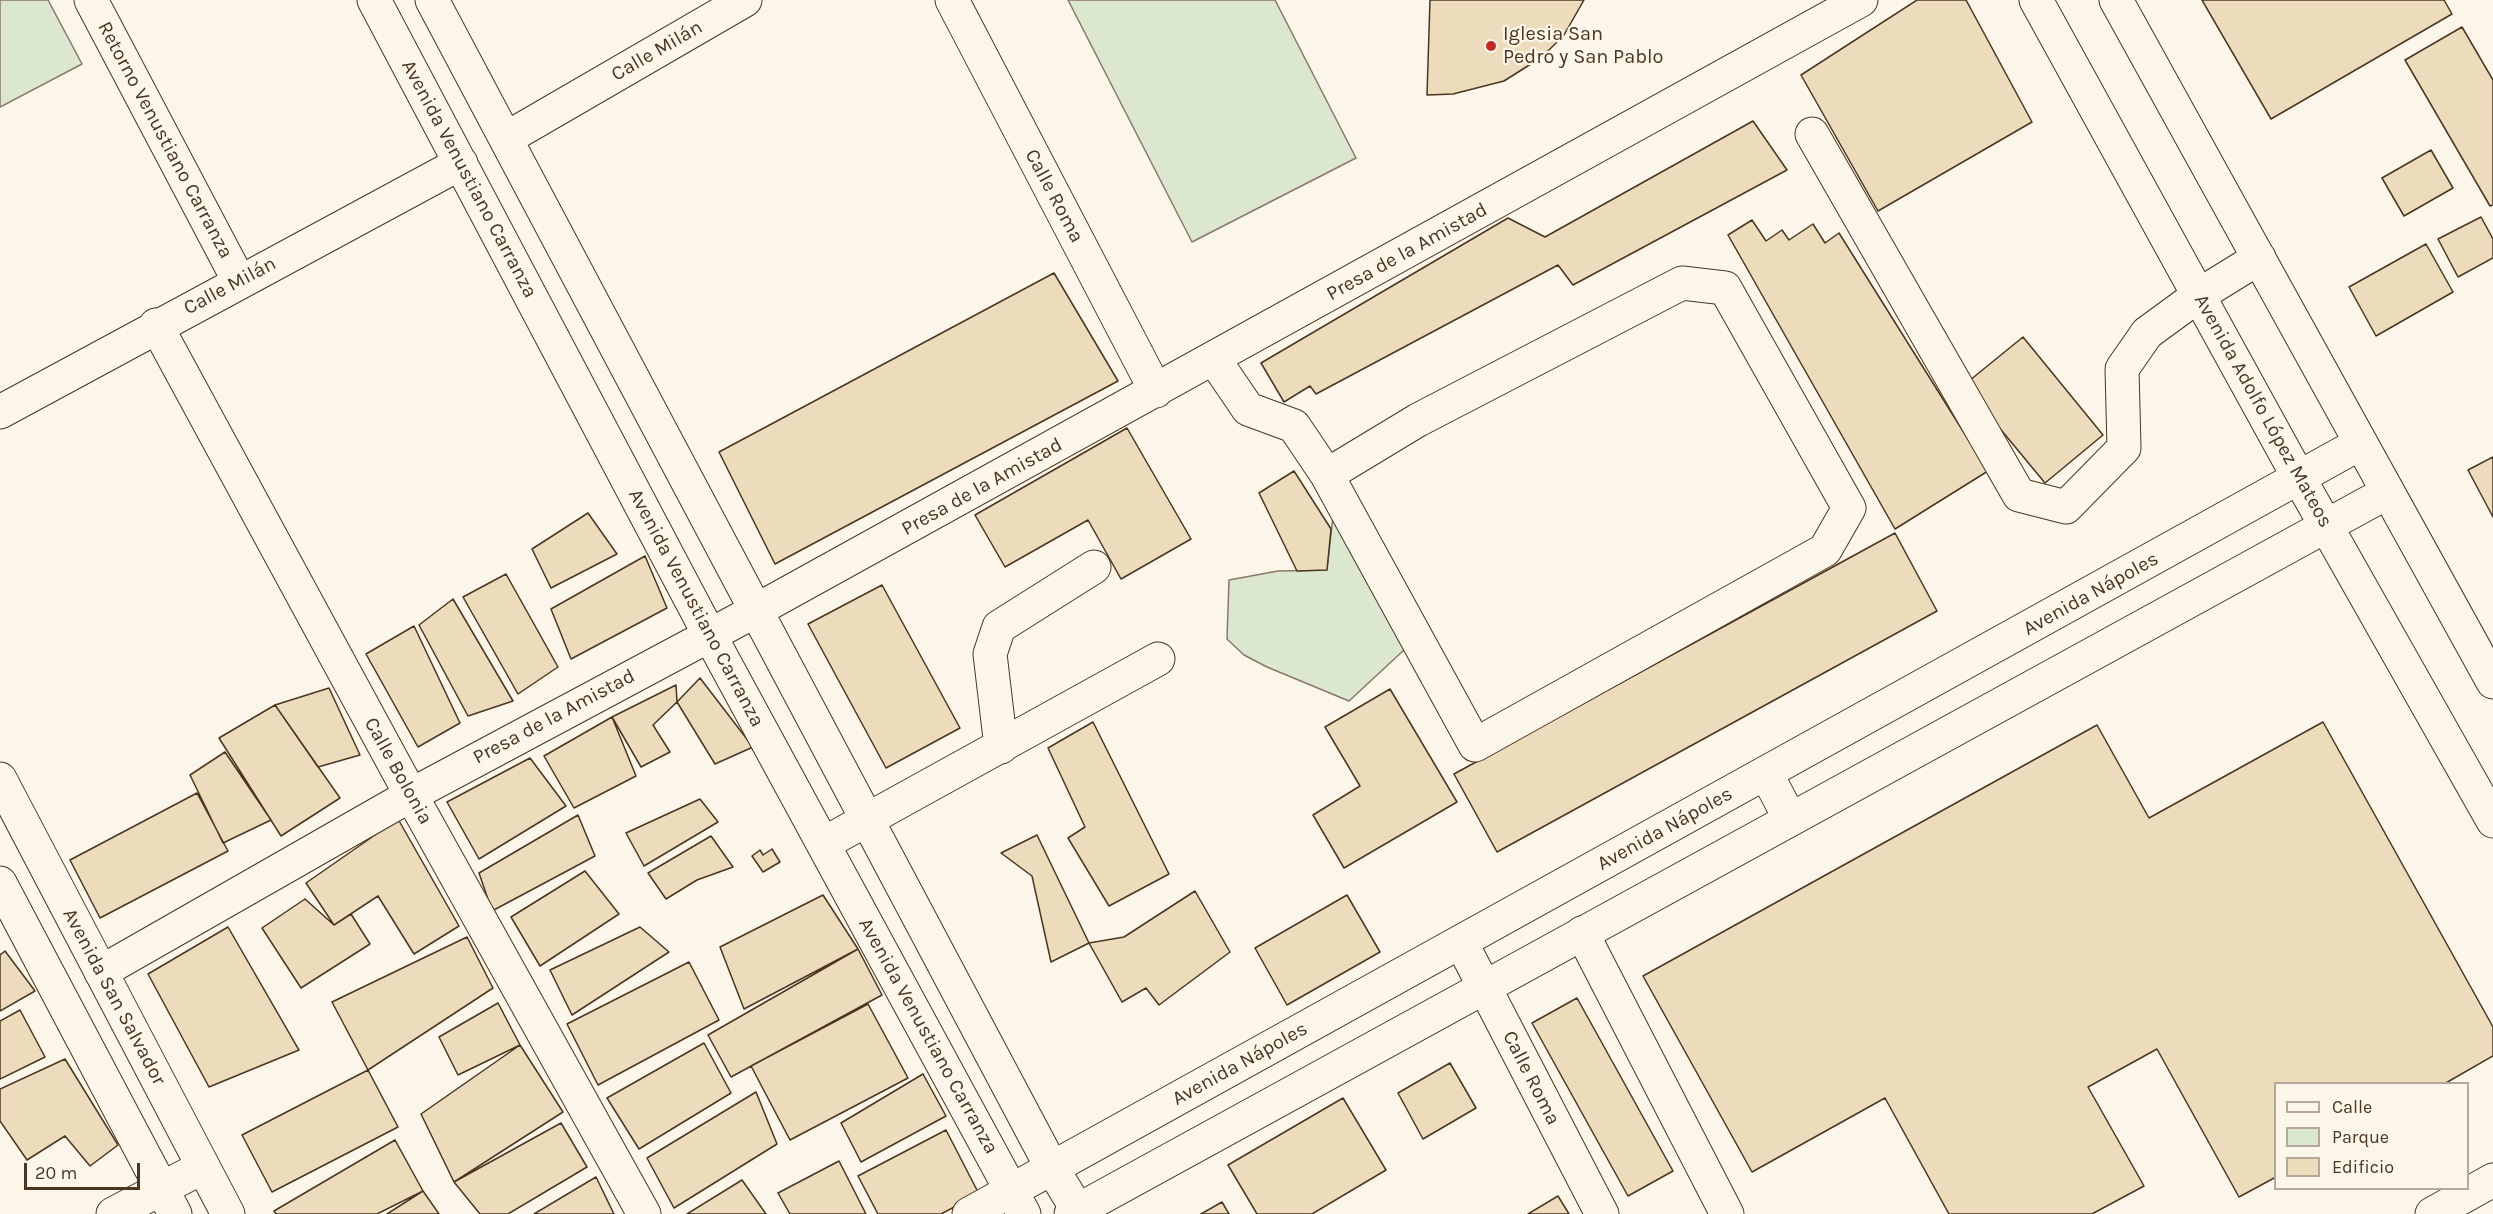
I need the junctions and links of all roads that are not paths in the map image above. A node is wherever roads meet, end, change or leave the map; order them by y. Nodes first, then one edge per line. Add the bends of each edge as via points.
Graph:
1 (91, 0) edge
2 (374, 0) edge
3 (432, 0) edge
4 (745, 0) edge
5 (951, 0) edge
6 (1861, 0) edge
7 (2036, 0) edge
8 (2116, 0) edge
9 (1812, 134) dead end
10 (507, 138) junction
11 (461, 163) junction
12 (2259, 258) junction
13 (239, 281) junction
14 (2199, 294) junction
15 (156, 326) junction
16 (1214, 359) junction
17 (1156, 391) junction
18 (0, 412) edge
19 (2361, 443) junction
20 (1327, 475) junction
21 (2300, 478) junction
22 (2388, 492) junction
23 (2326, 525) junction
24 (1094, 567) dead end
25 (757, 610) junction
26 (709, 634) junction
27 (1158, 659) dead end
28 (2493, 682) edge
29 (1001, 747) junction
30 (1766, 773) junction
31 (0, 779) edge
32 (411, 795) junction
33 (1790, 819) junction
34 (868, 821) junction
35 (2493, 821) edge
36 (823, 844) junction
37 (0, 883) edge
38 (1582, 933) junction
39 (1461, 942) junction
40 (101, 972) junction
41 (1484, 987) junction
42 (203, 1167) junction
43 (1052, 1168) junction
44 (2493, 1180) edge
45 (168, 1202) edge
46 (1018, 1202) edge
47 (1077, 1213) edge
48 (113, 1214) edge
49 (228, 1214) edge
50 (644, 1214) edge
51 (969, 1214) edge
52 (1602, 1214) edge
53 (1727, 1214) edge
54 (2432, 1214) edge

1 - 13 street, Retorno Venustiano Carranza
2 - 11 street, Avenida Venustiano Carranza
3 - 10 street
4 - 10 street, Calle Milán
5 - 17 street, Calle Roma
6 - 16 street, Presa de la Amistad
7 - 14 street, Avenida Adolfo López Mateos
8 - 12 street
9 - 14 street via 2019,495 2066,507 2124,448 2122,369 2147,333
10 - 25 street
11 - 13 street, Calle Milán
11 - 26 street, Avenida Venustiano Carranza
12 - 14 street
12 - 19 street
13 - 15 street, Calle Milán
14 - 21 street, Avenida Adolfo López Mateos
15 - 18 street, Calle Milán
15 - 32 street, Calle Bolonia
16 - 17 street, Presa de la Amistad
16 - 20 street via 1248,409 1293,426
17 - 25 street, Presa de la Amistad
19 - 21 street, Avenida Nápoles
19 - 22 street
20 - 20 street via 1419,420 1682,283 1725,288 1849,508 1825,550 1475,745
21 - 23 street, Avenida Adolfo López Mateos
21 - 30 street, Avenida Nápoles
22 - 23 street
22 - 28 street
23 - 33 street
23 - 35 street, Avenida Adolfo López Mateos
24 - 29 street via 999,627 990,654
25 - 26 street, Presa de la Amistad
25 - 34 street
26 - 32 street, Presa de la Amistad
26 - 36 street, Avenida Venustiano Carranza
27 - 29 street
29 - 34 street
30 - 33 street
30 - 39 street, Avenida Nápoles
31 - 40 street, Avenida San Salvador
32 - 40 street, Presa de la Amistad
32 - 50 street, Calle Bolonia
33 - 38 street
34 - 36 street
34 - 43 street
36 - 46 street, Avenida Venustiano Carranza
37 - 45 street
38 - 41 street
38 - 53 street
39 - 41 street, Calle Roma
39 - 43 street, Avenida Nápoles
40 - 42 street, Avenida San Salvador
41 - 47 street
41 - 52 street, Calle Roma
42 - 45 street
42 - 49 street, Avenida San Salvador
43 - 46 street, Avenida Nápoles
43 - 47 street
44 - 54 street
45 - 48 street
46 - 51 street, Avenida Nápoles

